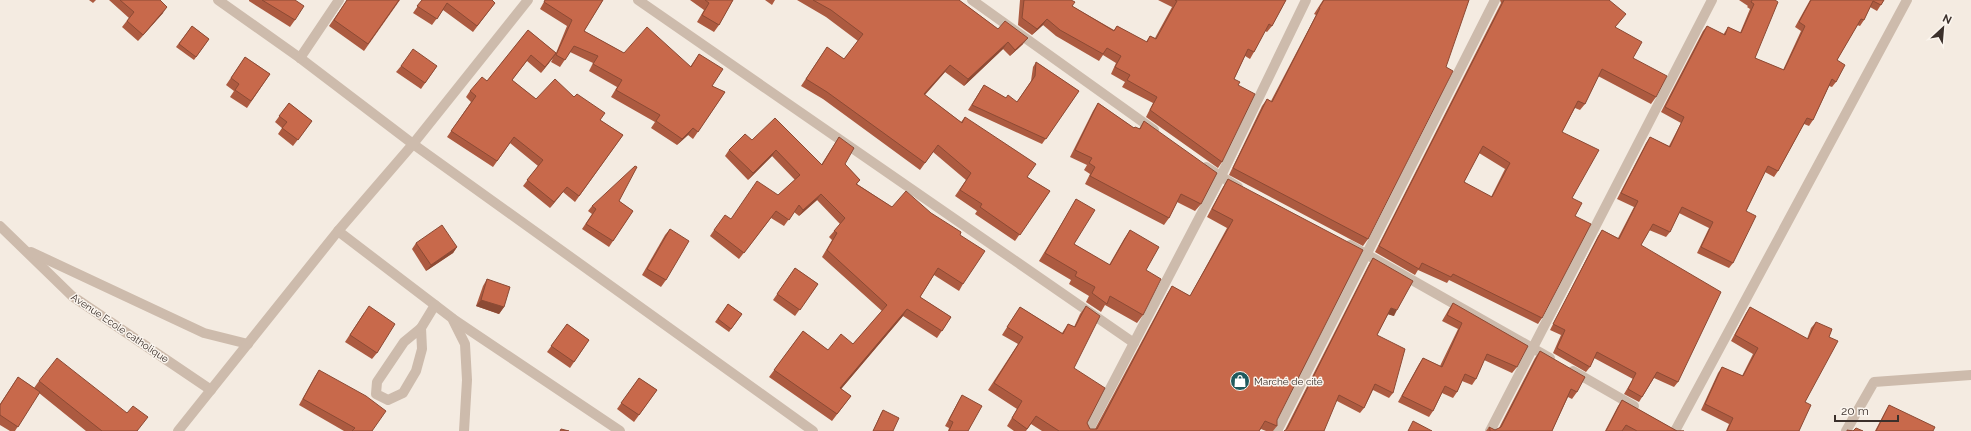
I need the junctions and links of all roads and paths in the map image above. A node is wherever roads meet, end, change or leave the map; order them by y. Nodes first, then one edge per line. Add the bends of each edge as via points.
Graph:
1 (218, 0) edge
2 (339, 0) edge
3 (528, 0) edge
4 (638, 0) edge
5 (972, 0) edge
6 (1306, 0) edge
7 (1495, 0) edge
8 (1712, 0) edge
9 (1907, 0) edge
10 (300, 58) junction
11 (1163, 136) edge
12 (413, 144) junction
13 (1195, 160) edge
14 (1220, 178) junction
15 (1248, 192) edge
16 (1, 228) edge
17 (338, 231) junction
18 (1339, 240) edge
19 (24, 249) junction
20 (1367, 254) junction
21 (435, 305) junction
22 (452, 318) junction
23 (421, 328) junction
24 (1134, 343) junction
25 (248, 344) junction
26 (1532, 348) junction
27 (1971, 375) edge
28 (211, 390) junction
29 (1641, 411) edge
30 (1674, 430) edge
31 (178, 431) edge
32 (464, 431) edge
33 (620, 431) edge
34 (813, 431) edge
35 (1088, 431) edge
36 (1277, 431) edge
37 (1490, 431) edge
38 (1846, 431) edge

1 - 10 street
2 - 10 street
3 - 12 street
4 - 24 street
5 - 11 street
6 - 14 street
7 - 20 street
8 - 26 street
9 - 30 street
10 - 12 street
12 - 17 street
12 - 34 street
13 - 14 street
14 - 15 street
14 - 24 street
16 - 19 street, Avenue Ecole catholique
17 - 21 street
17 - 25 street
18 - 20 street
19 - 25 street via 204,333
19 - 28 street, Avenue Ecole catholique via 72,296
20 - 26 street
20 - 36 street
21 - 22 street
21 - 23 street
22 - 32 street via 465,344 467,380
22 - 33 street
23 - 23 street via 404,342 377,382 376,394 388,400 403,393 416,371 422,349
24 - 35 street
25 - 28 street
26 - 29 street
26 - 37 street
27 - 38 street via 1874,382
28 - 31 street

